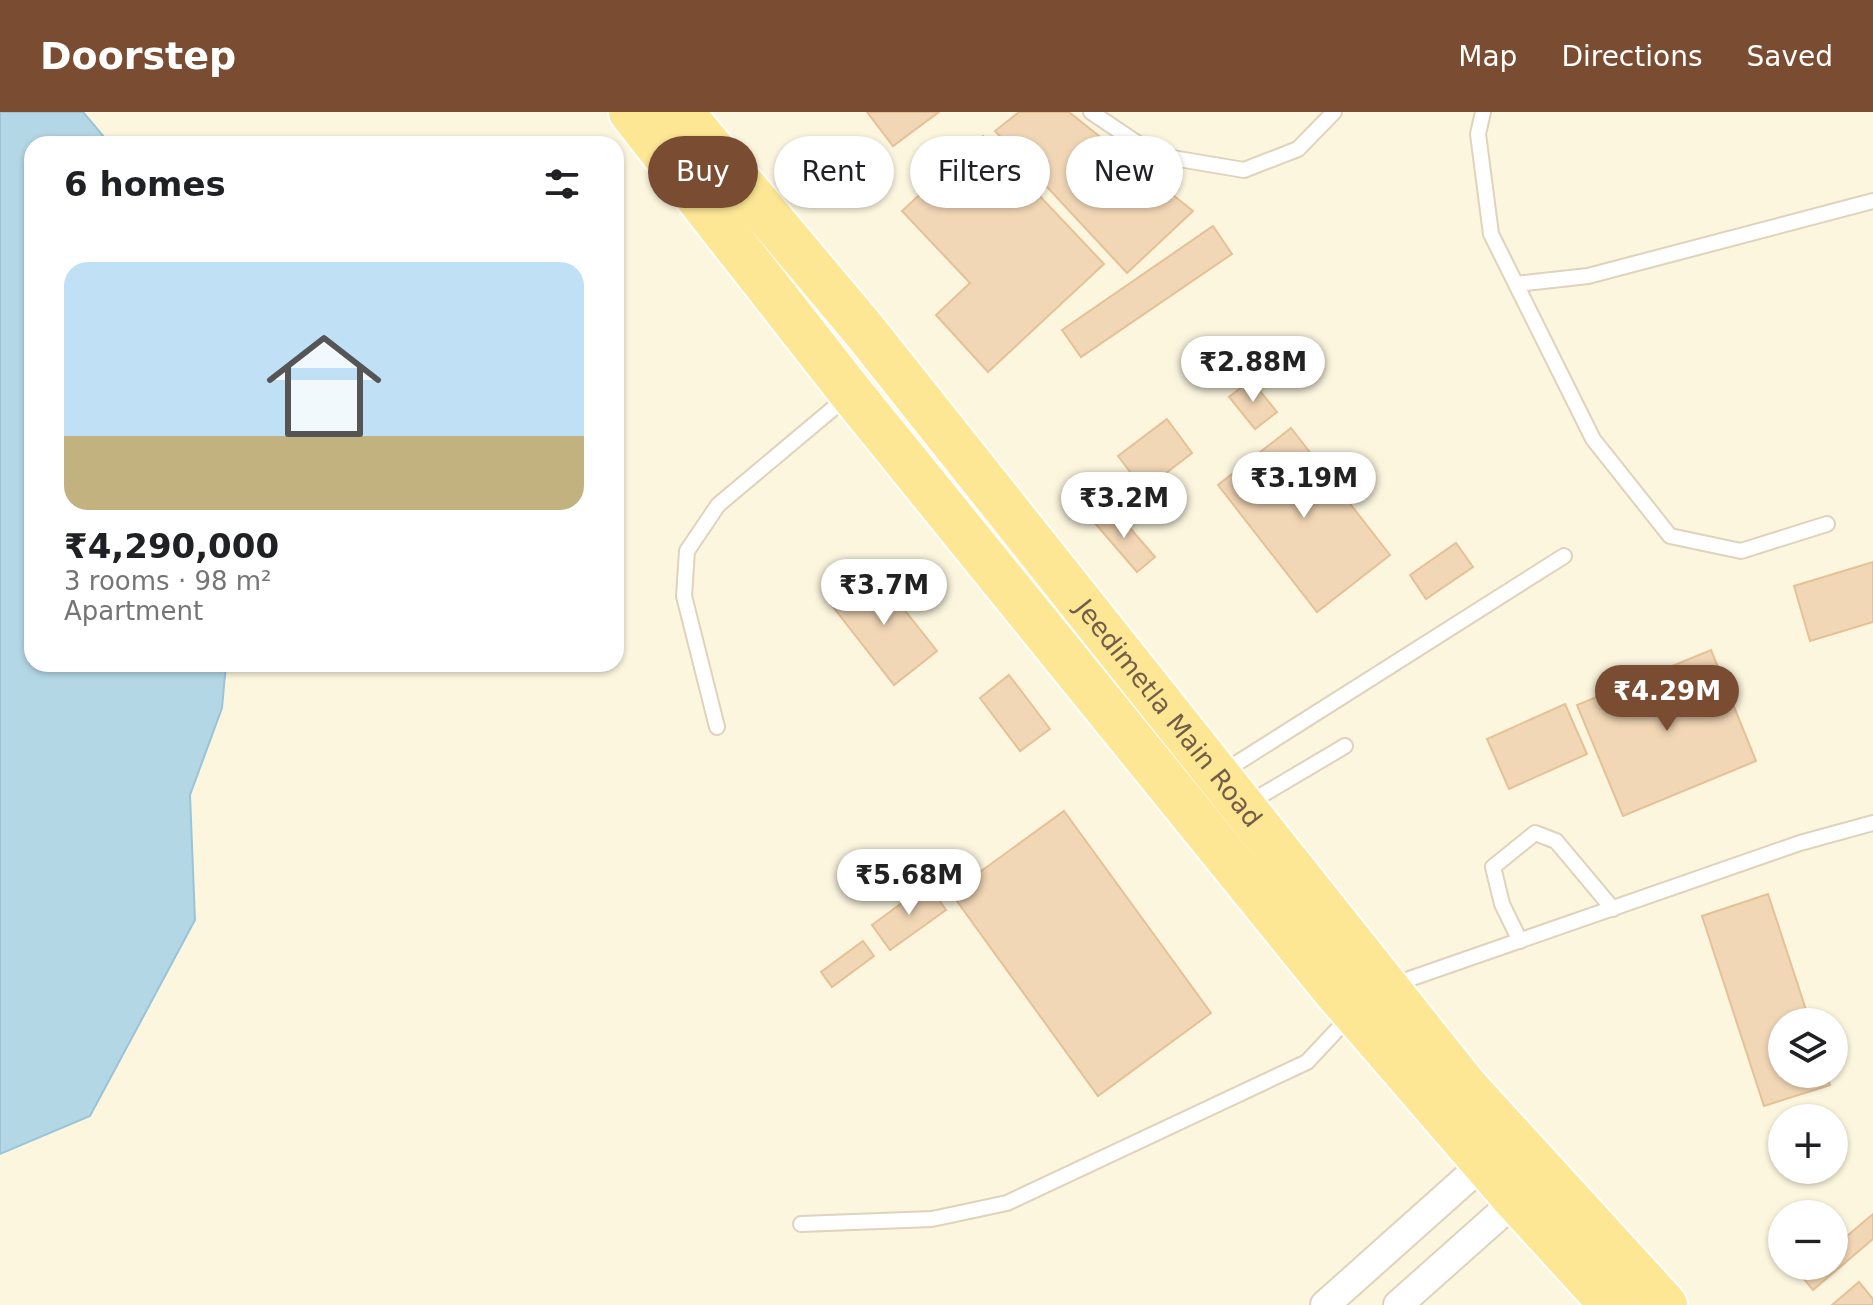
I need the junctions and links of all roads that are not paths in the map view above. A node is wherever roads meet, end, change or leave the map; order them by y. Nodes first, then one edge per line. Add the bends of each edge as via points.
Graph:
1 (631, 112) edge
2 (681, 112) edge
3 (1091, 112) edge
4 (1334, 112) edge
5 (1483, 112) edge
6 (1873, 201) edge
7 (1516, 284) junction
8 (851, 393) junction
9 (1827, 524) dead end
10 (1564, 556) dead end
11 (717, 727) dead end
12 (1345, 746) dead end
13 (1231, 791) junction
14 (1873, 823) edge
15 (1613, 909) junction
16 (1520, 941) junction
17 (1369, 1000) junction
18 (1484, 1163) junction
19 (1516, 1200) junction
20 (801, 1224) dead end
21 (1325, 1305) edge
22 (1398, 1305) edge
23 (1612, 1305) edge
24 (1665, 1305) edge

1 - 8 main road, Jeedimetla Main Road
2 - 13 main road, Jeedimetla Main Road via 863,329
3 - 4 lane via 1155,155 1244,170 1298,149
5 - 7 lane via 1478,134 1491,234
6 - 7 lane via 1588,276
7 - 9 lane via 1593,439 1670,536 1741,551
8 - 11 lane via 718,505 687,551 684,596
8 - 17 main road, Jeedimetla Main Road
10 - 13 lane
12 - 13 lane
13 - 17 main road, Jeedimetla Main Road
14 - 15 lane
15 - 16 lane
15 - 16 lane via 1556,841 1535,833 1493,867 1502,904
16 - 17 lane
17 - 18 main road, Jeedimetla Main Road
17 - 20 lane via 1307,1062 1007,1203 932,1219
17 - 24 main road, Jeedimetla Main Road via 1465,1086
18 - 19 main road, Jeedimetla Main Road
18 - 21 street
19 - 22 street
19 - 23 main road, Jeedimetla Main Road

